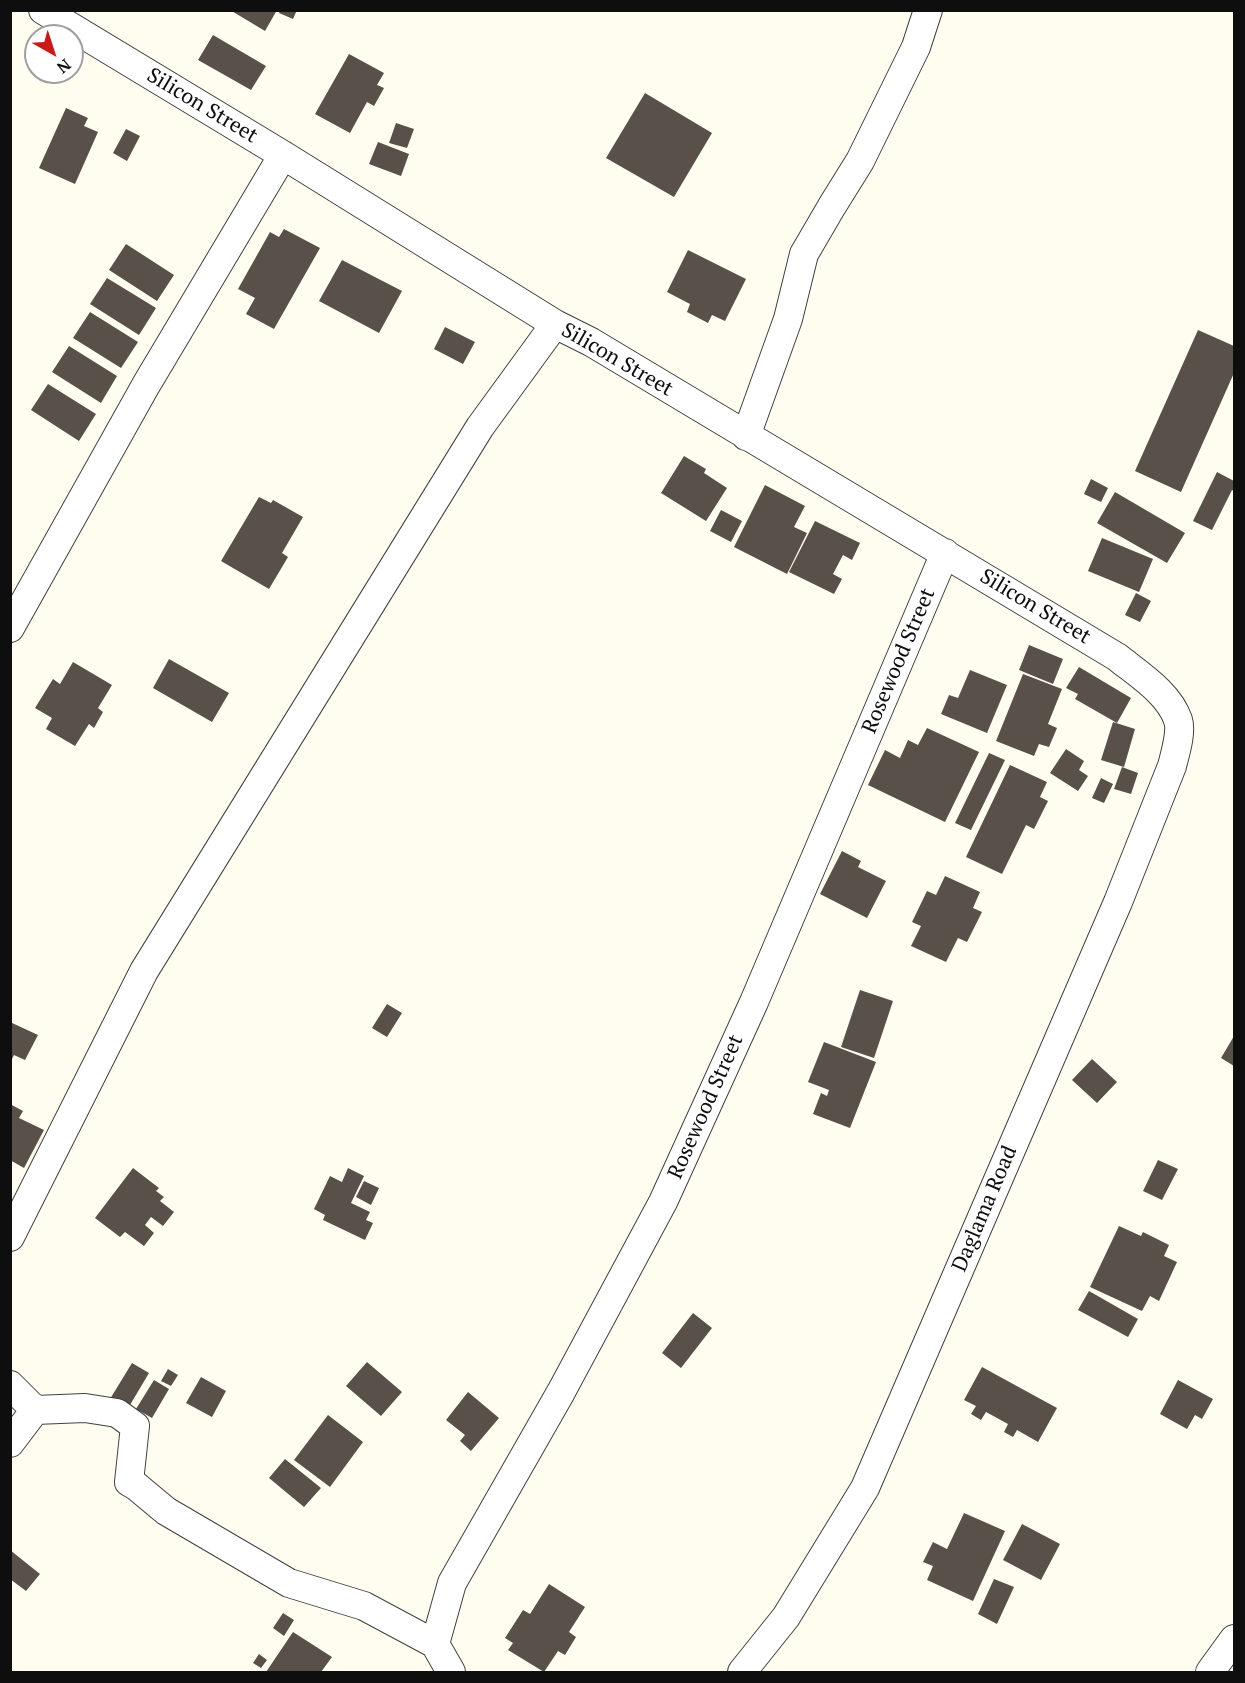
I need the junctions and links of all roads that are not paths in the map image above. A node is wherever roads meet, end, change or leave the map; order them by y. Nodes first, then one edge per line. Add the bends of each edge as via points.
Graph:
1 (43, 10) edge
2 (928, 10) edge
3 (284, 155) junction
4 (555, 324) junction
5 (746, 436) junction
6 (945, 553) junction
7 (10, 628) edge
8 (1179, 721) joint
9 (10, 1237) edge
10 (10, 1384) edge
11 (35, 1410) junction
12 (10, 1443) edge
13 (1234, 1639) edge
14 (435, 1644) junction
15 (451, 1672) edge
16 (742, 1672) edge
17 (1210, 1672) edge

1 - 3 street, Silicon Street
2 - 5 street via 916,47 860,161 804,254 789,319
3 - 4 street, Silicon Street
3 - 7 street via 146,385
4 - 5 street, Silicon Street
4 - 9 street via 480,428 144,971
5 - 6 street, Silicon Street
6 - 8 street, Silicon Street via 1117,657 1162,693
6 - 14 street, Rosewood Street via 754,1002 663,1202 452,1583
8 - 16 street, Daglama Road via 1172,766 1118,902 865,1488 786,1617
10 - 11 street
11 - 12 street
11 - 14 street via 85,1408 117,1413 135,1426 129,1482 166,1511 289,1583 364,1606
13 - 17 street
14 - 15 street

